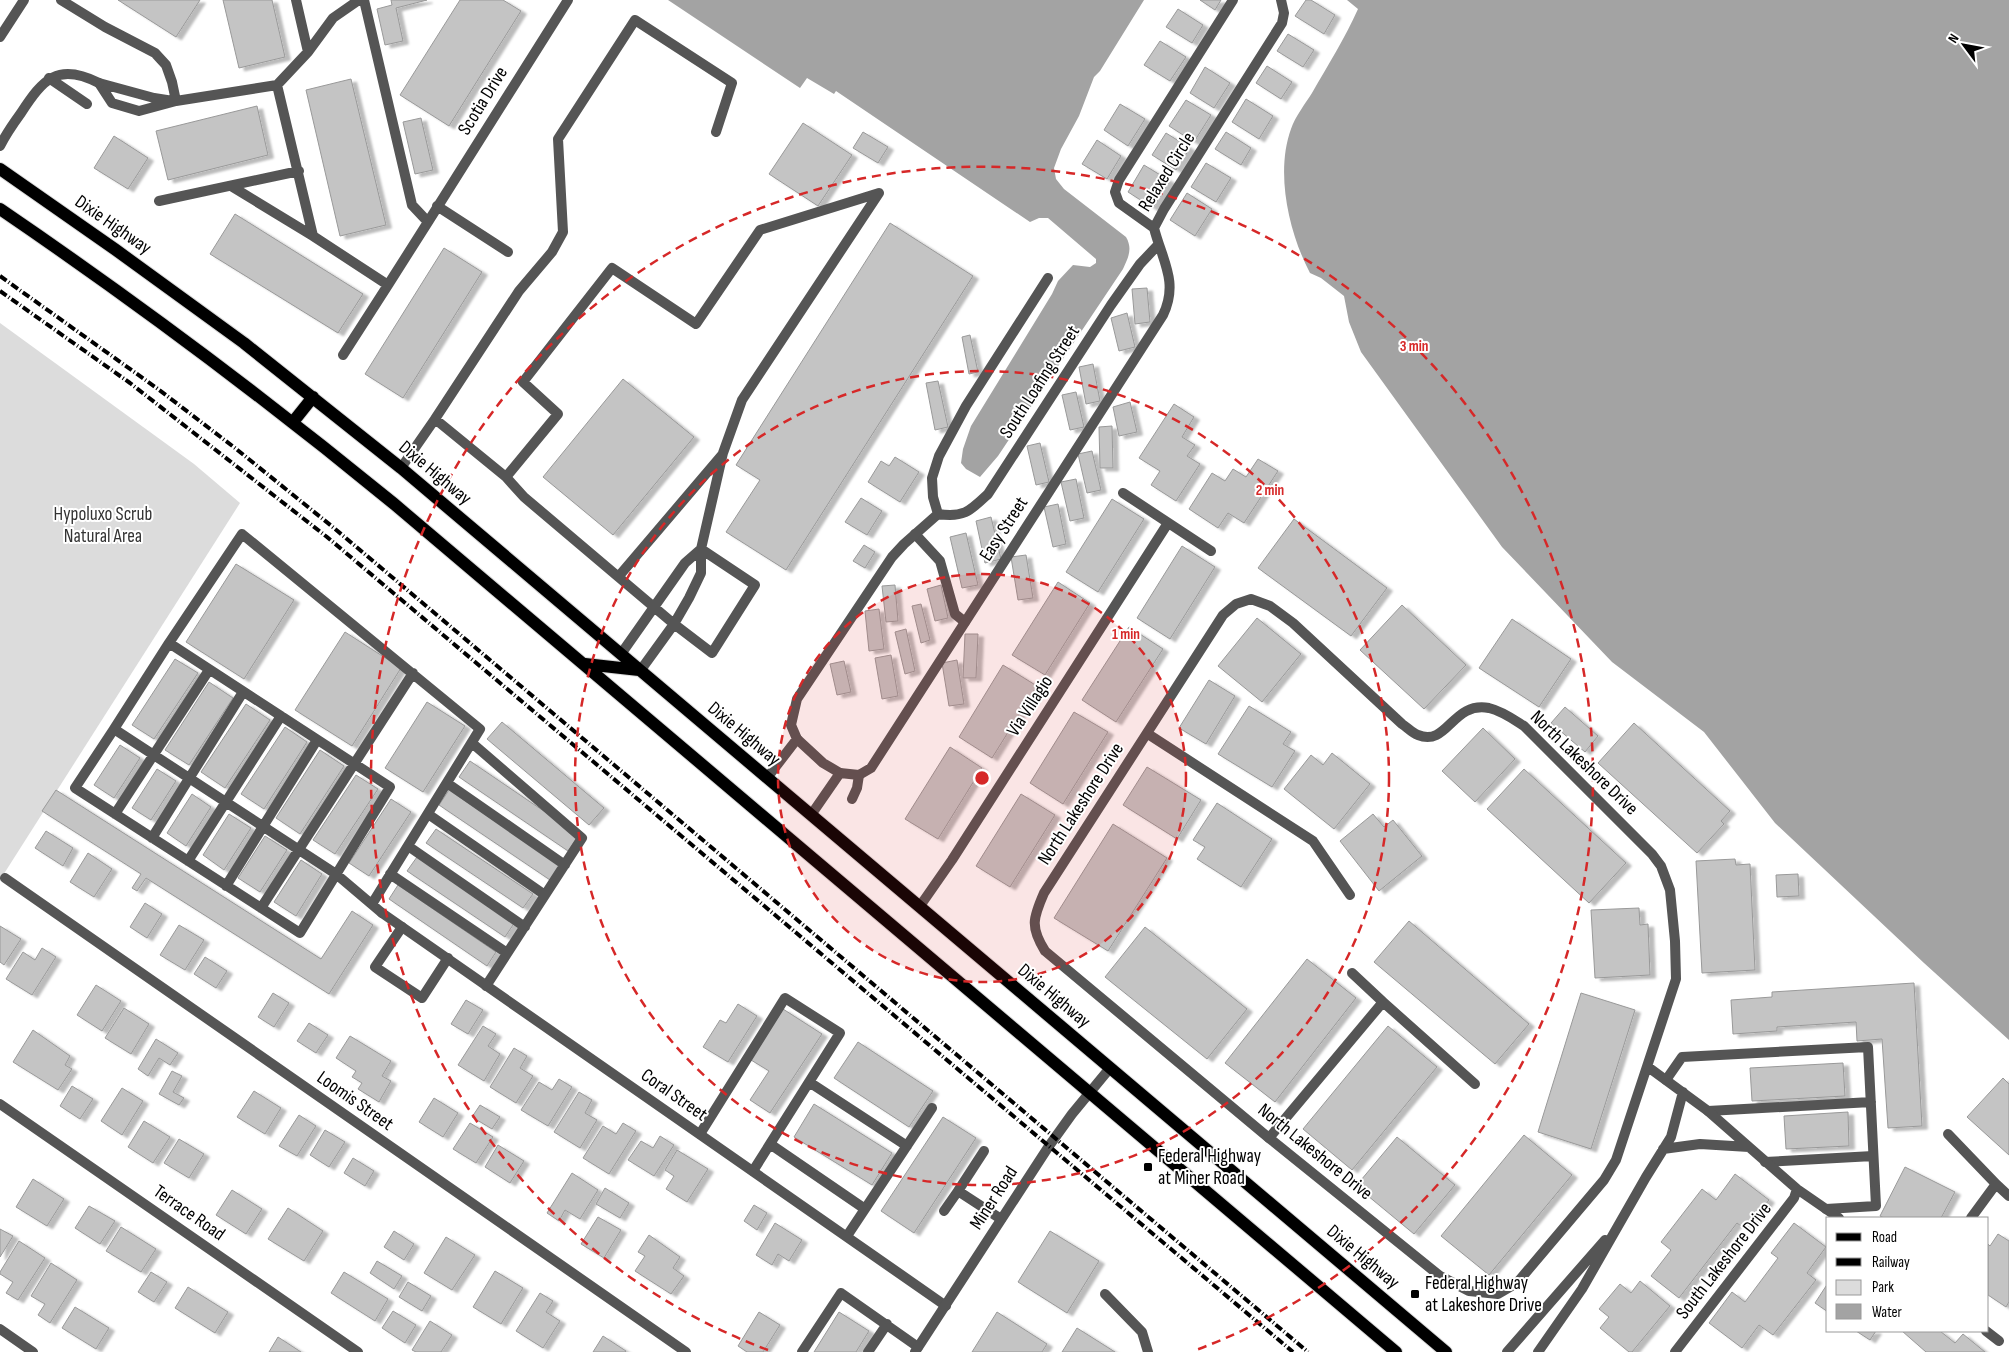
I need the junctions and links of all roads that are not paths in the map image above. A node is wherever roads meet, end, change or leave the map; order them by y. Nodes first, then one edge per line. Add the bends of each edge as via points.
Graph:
1 (24, 0) edge
2 (61, 0) edge
3 (296, 0) edge
4 (359, 0) edge
5 (364, 0) edge
6 (1233, 0) edge
7 (1280, 0) edge
8 (564, 1) edge
9 (0, 37) edge
10 (308, 52) junction
11 (49, 78) junction
12 (99, 83) junction
13 (277, 85) junction
14 (176, 101) junction
15 (87, 104) dead end
16 (716, 132) dead end
17 (0, 146) edge
18 (0, 169) edge
19 (299, 172) junction
20 (232, 186) junction
21 (159, 201) dead end
22 (437, 206) junction
23 (0, 209) edge
24 (428, 222) junction
25 (1154, 228) junction
26 (313, 236) junction
27 (1158, 245) junction
28 (508, 252) dead end
29 (1048, 278) dead end
30 (388, 285) junction
31 (343, 356) dead end
32 (313, 397) junction
33 (435, 419) junction
34 (294, 422) junction
35 (723, 453) junction
36 (401, 468) junction
37 (506, 477) junction
38 (1123, 493) dead end
39 (938, 514) junction
40 (1168, 523) junction
41 (915, 534) junction
42 (701, 549) junction
43 (1211, 551) dead end
44 (620, 576) junction
45 (656, 607) junction
46 (965, 622) junction
47 (674, 624) junction
48 (169, 643) junction
49 (621, 654) junction
50 (585, 664) junction
51 (209, 670) junction
52 (640, 671) junction
53 (413, 673) junction
54 (243, 692) junction
55 (281, 716) junction
56 (114, 729) junction
57 (1148, 734) junction
58 (797, 739) junction
59 (317, 740) junction
60 (472, 743) junction
61 (154, 755) junction
62 (354, 764) junction
63 (840, 773) junction
64 (859, 775) junction
65 (190, 778) junction
66 (767, 778) junction
67 (447, 783) junction
68 (852, 799) dead end
69 (226, 802) junction
70 (115, 814) junction
71 (428, 814) junction
72 (811, 814) junction
73 (263, 826) junction
74 (152, 838) junction
75 (408, 846) junction
76 (299, 850) junction
77 (188, 861) junction
78 (565, 864) junction
79 (336, 874) junction
80 (390, 874) junction
81 (5, 878) dead end
82 (226, 886) junction
83 (545, 895) junction
84 (1350, 895) dead end
85 (372, 904) junction
86 (920, 906) junction
87 (262, 908) junction
88 (402, 927) junction
89 (525, 927) junction
90 (507, 954) junction
91 (448, 958) junction
92 (1352, 973) dead end
93 (486, 986) junction
94 (1383, 1002) junction
95 (1648, 1067) junction
96 (1110, 1068) junction
97 (1666, 1080) junction
98 (808, 1082) junction
99 (1475, 1084) dead end
100 (1683, 1092) junction
101 (1089, 1093) junction
102 (1871, 1102) junction
103 (0, 1104) edge
104 (932, 1108) dead end
105 (1708, 1111) junction
106 (700, 1134) junction
107 (1948, 1134) dead end
108 (1269, 1138) junction
109 (770, 1144) junction
110 (907, 1146) junction
111 (1749, 1146) junction
112 (1663, 1149) junction
113 (984, 1151) dead end
114 (1874, 1156) junction
115 (1765, 1162) junction
116 (753, 1170) junction
117 (1996, 1184) junction
118 (1797, 1189) junction
119 (958, 1190) junction
120 (2009, 1196) edge
121 (865, 1209) junction
122 (1826, 1209) junction
123 (944, 1211) dead end
124 (1838, 1217) edge
125 (1972, 1217) edge
126 (1000, 1219) junction
127 (1618, 1225) junction
128 (847, 1236) junction
129 (1105, 1294) dead end
130 (946, 1306) junction
131 (887, 1324) junction
132 (0, 1329) edge
133 (1987, 1332) edge
134 (1999, 1341) dead end
135 (917, 1350) edge
136 (33, 1352) edge
137 (358, 1352) edge
138 (686, 1352) edge
139 (802, 1352) edge
140 (868, 1352) edge
141 (1148, 1352) edge
142 (1396, 1352) edge
143 (1446, 1352) edge
144 (1507, 1352) edge
145 (1538, 1352) edge
146 (1675, 1352) edge

1 - 9 street
2 - 14 street via 155,53 166,65
3 - 10 street
4 - 10 street via 333,18
5 - 24 street via 412,205
6 - 25 street, Relaxed Circle via 1115,192 1119,203
7 - 25 street, Relaxed Circle via 1284,13 1282,23
8 - 22 street, Scotia Drive
10 - 13 street
11 - 12 street via 74,74
11 - 15 street
11 - 17 street via 26,104
12 - 14 street
12 - 14 street via 112,103 126,108 139,111
13 - 14 street
13 - 19 street
16 - 33 street via 732,83 635,20 558,138 563,232 552,252 519,291
18 - 32 main road, Dixie Highway via 176,293
19 - 20 street
19 - 26 street
20 - 21 street
20 - 26 street
22 - 24 street, Scotia Drive
22 - 28 street
23 - 34 main road via 106,282
24 - 30 street, Scotia Drive
25 - 27 street, Easy Street
26 - 30 street
27 - 39 street, South Loafing Street via 1111,305 988,494 968,512 952,516
27 - 46 street, Easy Street via 1171,292 1163,315
29 - 39 street via 976,390 939,456 932,478
30 - 31 street, Scotia Drive
32 - 34 main road
32 - 36 main road, Dixie Highway
33 - 36 street
33 - 37 street
34 - 50 main road
35 - 37 street via 742,400 879,193 760,230 696,324 612,268 523,382 558,414
35 - 42 street
35 - 44 street
36 - 49 main road, Dixie Highway
37 - 44 street via 524,497
38 - 40 street
39 - 41 street
40 - 43 street
40 - 86 street, Via Villagio
41 - 46 street via 940,561 955,614
41 - 58 street via 892,557 797,699 791,725
42 - 45 street via 685,562
42 - 47 street via 701,573
42 - 47 street via 756,585 712,653
44 - 45 street
45 - 47 street
45 - 49 street
46 - 64 street, Easy Street via 871,768
47 - 52 street
48 - 51 street
48 - 53 street via 242,534
48 - 56 street
49 - 52 main road, Dixie Highway
50 - 52 main road
50 - 101 main road
51 - 54 street
51 - 61 street
52 - 66 main road, Dixie Highway
53 - 60 street via 480,729
53 - 62 street
54 - 55 street
54 - 65 street
55 - 59 street
55 - 69 street
56 - 61 street, Coral Street
56 - 70 street via 75,788
57 - 84 street via 1313,841
57 - 95 street, North Lakeshore Drive via 1223,615 1236,604 1251,599 1270,606 1293,623 1417,735 1429,737 1438,734 1458,715 1477,708 1489,708 1524,726 1652,854 1661,866 1670,890 1676,979
57 - 108 street, North Lakeshore Drive via 1044,893 1035,914 1035,936 1045,951
58 - 63 street via 823,764
58 - 66 street
59 - 62 street
59 - 73 street
60 - 67 street
60 - 78 street via 582,838
61 - 65 street, Coral Street
61 - 70 street
62 - 76 street
62 - 79 street via 390,787
63 - 64 street
63 - 72 street
64 - 68 street
65 - 69 street, Coral Street
65 - 74 street
66 - 72 main road, Dixie Highway
67 - 71 street
67 - 78 street
69 - 73 street, Coral Street
69 - 77 street
70 - 74 street
71 - 75 street
71 - 83 street
72 - 86 main road, Dixie Highway
73 - 76 street, Coral Street
73 - 82 street
74 - 77 street
75 - 80 street
75 - 89 street
76 - 79 street, Coral Street
76 - 87 street
77 - 82 street
78 - 83 street
79 - 85 street, Coral Street
79 - 87 street via 300,933
80 - 85 street
80 - 90 street
81 - 138 street, Loomis Street
82 - 87 street
83 - 89 street
85 - 88 street, Coral Street
86 - 96 main road, Dixie Highway
88 - 91 street, Coral Street
88 - 91 street via 376,967 422,998
89 - 90 street
90 - 93 street
91 - 93 street, Coral Street
92 - 94 street
93 - 106 street, Coral Street
94 - 99 street
94 - 108 street
95 - 97 street
95 - 108 street, North Lakeshore Drive via 1616,1160 1604,1180 1517,1283 1498,1294 1470,1291 1440,1276
96 - 101 street, Miner Road
96 - 143 main road, Dixie Highway
97 - 100 street
97 - 102 street via 1682,1057 1868,1047
98 - 106 street via 840,1033 785,998
98 - 109 street
98 - 110 street
100 - 105 street
100 - 112 street via 1671,1137
101 - 126 street, Miner Road
101 - 142 main road
102 - 105 street
102 - 114 street
103 - 137 street, Terrace Road
104 - 110 street
105 - 111 street
106 - 116 street, Coral Street
107 - 117 street
109 - 116 street
109 - 121 street
110 - 121 street
111 - 112 street via 1700,1144
111 - 115 street
112 - 127 street
113 - 119 street
114 - 115 street
114 - 122 street via 1876,1206
115 - 118 street
116 - 128 street, Coral Street
117 - 120 street
117 - 125 street
118 - 122 street
118 - 146 street, South Lakeshore Drive via 1794,1198
119 - 123 street
119 - 126 street
121 - 128 street
122 - 124 street
126 - 130 street, Miner Road
127 - 144 street
127 - 145 street via 1582,1289
128 - 130 street, Coral Street
129 - 141 street via 1142,1332
130 - 135 street, Miner Road
131 - 135 street
131 - 139 street via 841,1293
131 - 140 street
132 - 136 street
133 - 134 street

